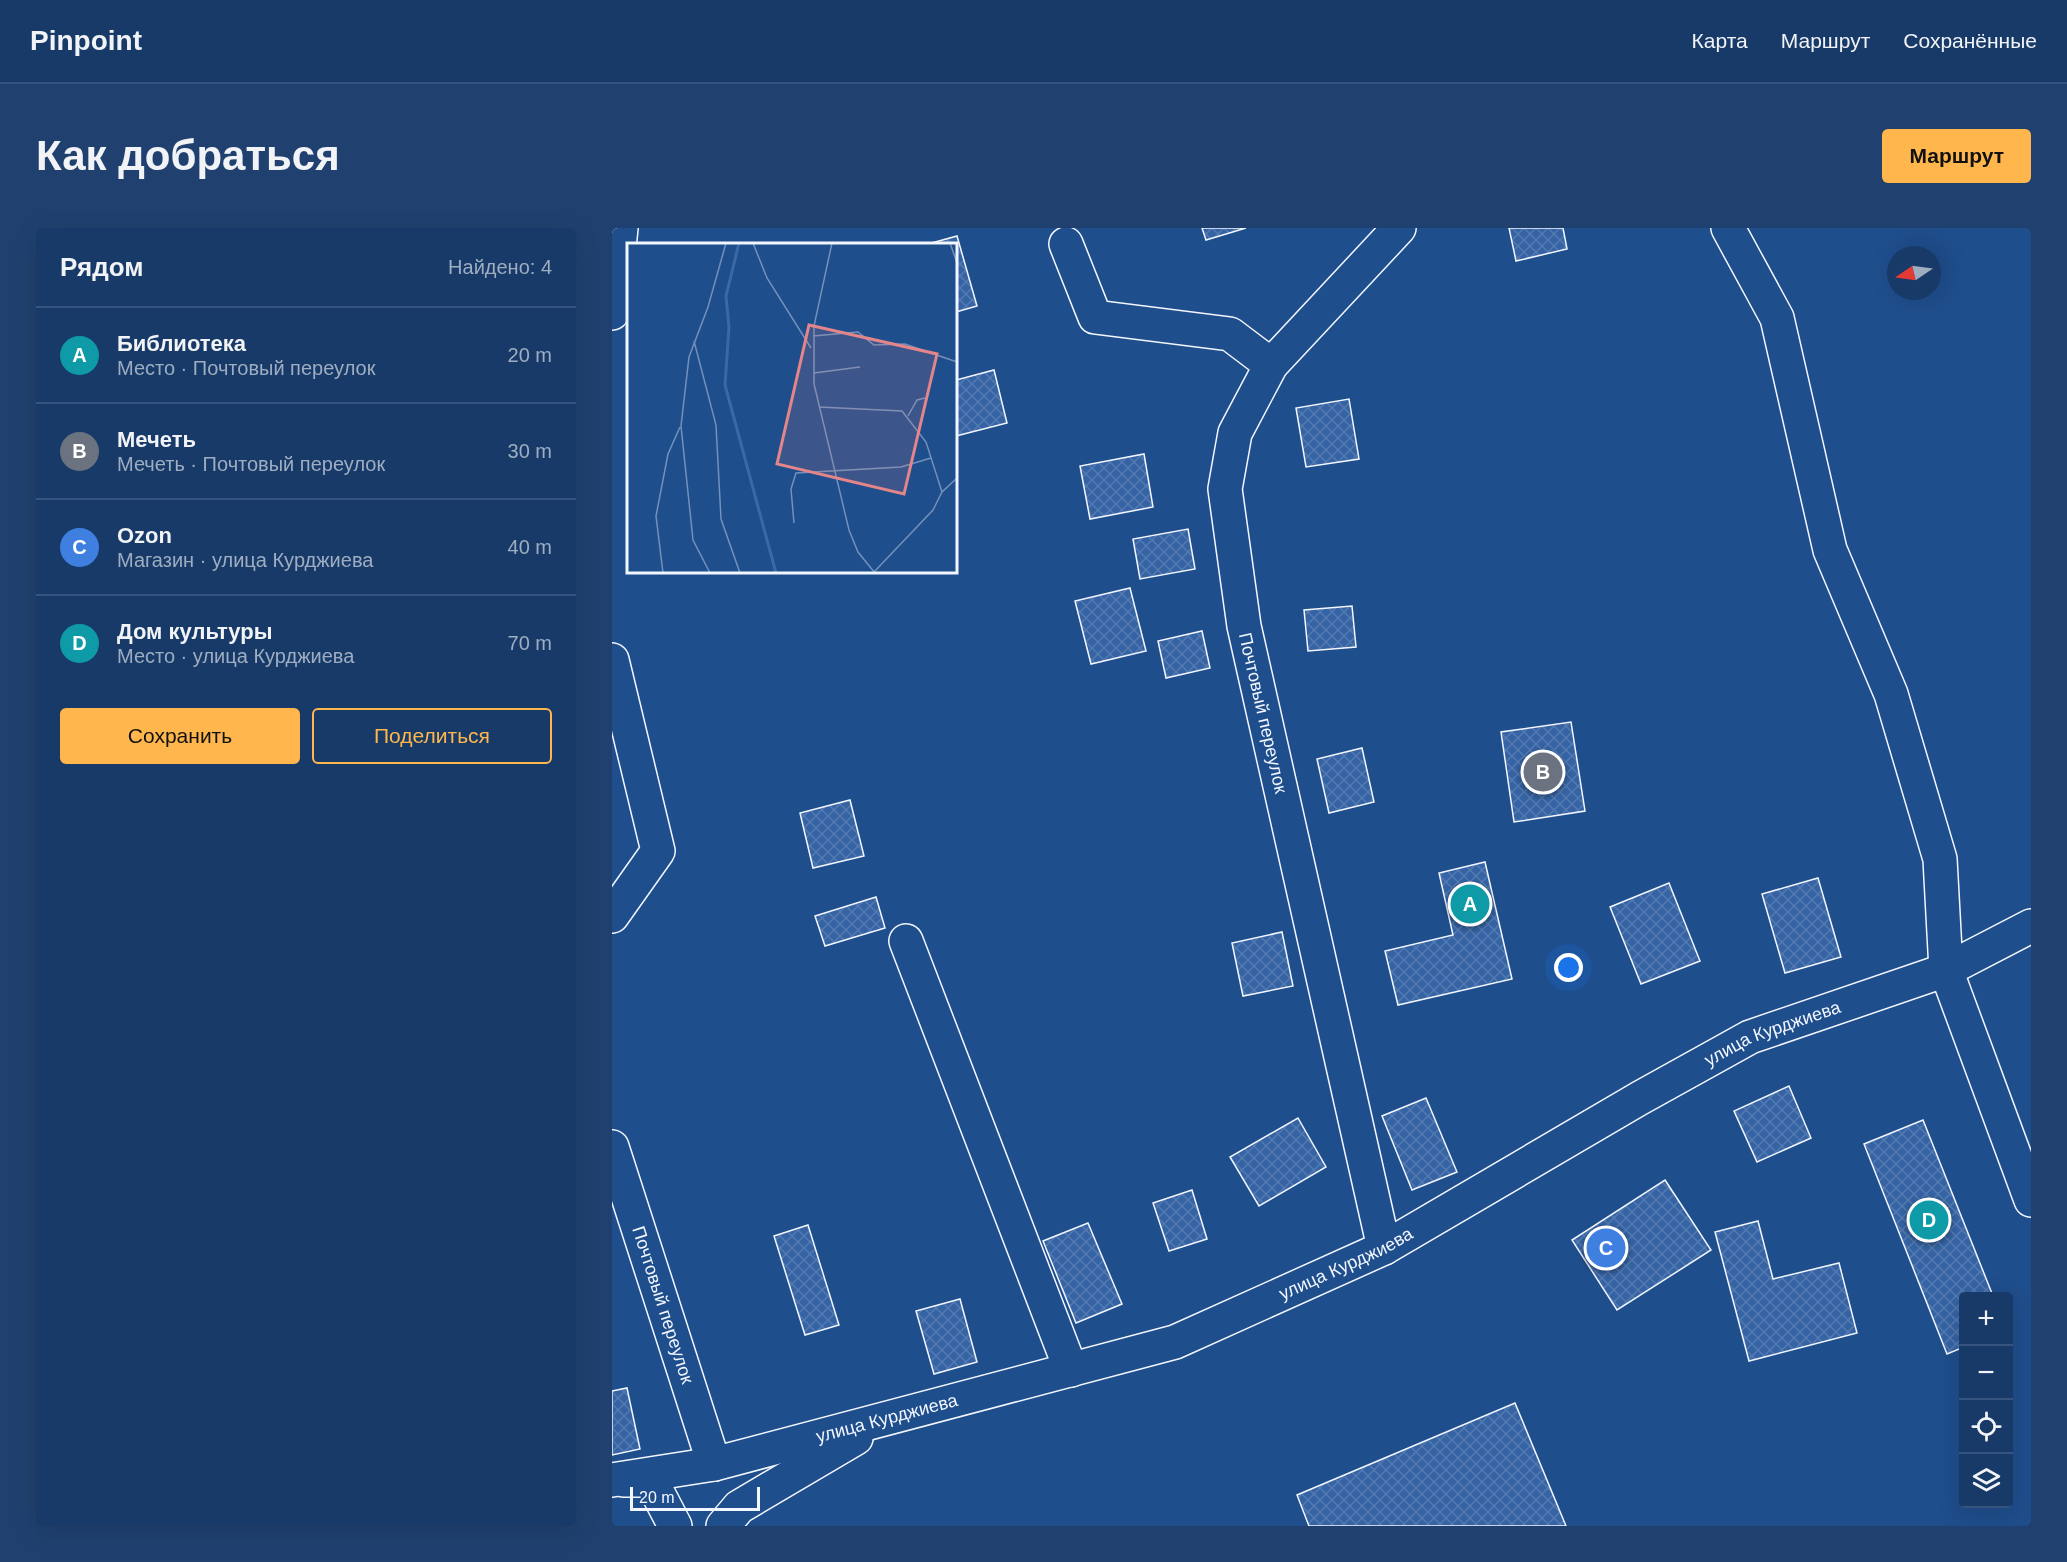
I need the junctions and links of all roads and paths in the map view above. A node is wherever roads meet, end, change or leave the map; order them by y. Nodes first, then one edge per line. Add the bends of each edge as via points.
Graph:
1 (621, 228) edge
2 (1399, 228) edge
3 (1728, 228) edge
4 (1066, 244) dead end
5 (612, 313) edge
6 (1271, 365) junction
7 (612, 660) edge
8 (612, 916) edge
9 (2031, 926) edge
10 (906, 940) dead end
11 (1946, 970) junction
12 (612, 1147) edge
13 (2031, 1200) edge
14 (1384, 1248) junction
15 (1071, 1370) junction
16 (890, 1419) junction
17 (714, 1464) junction
18 (612, 1480) edge
19 (675, 1526) edge
20 (723, 1526) edge

1 - 5 street
2 - 6 street, Почтовый переулок
3 - 11 street via 1777,318 1830,550 1891,694 1940,859
4 - 6 street via 1095,317 1230,334
6 - 14 street, Почтовый переулок via 1235,433 1226,489 1244,626
7 - 8 street via 658,851
9 - 11 street, улица Курджиева
10 - 15 street
11 - 13 street
11 - 14 street, улица Курджиева via 1750,1037
12 - 17 street, Почтовый переулок
14 - 15 street, улица Курджиева via 1175,1342
15 - 16 street, улица Курджиева
16 - 17 street, улица Курджиева
16 - 20 street via 739,1507
17 - 18 street, улица Курджиева
18 - 19 street, улица Курджиева via 651,1480

